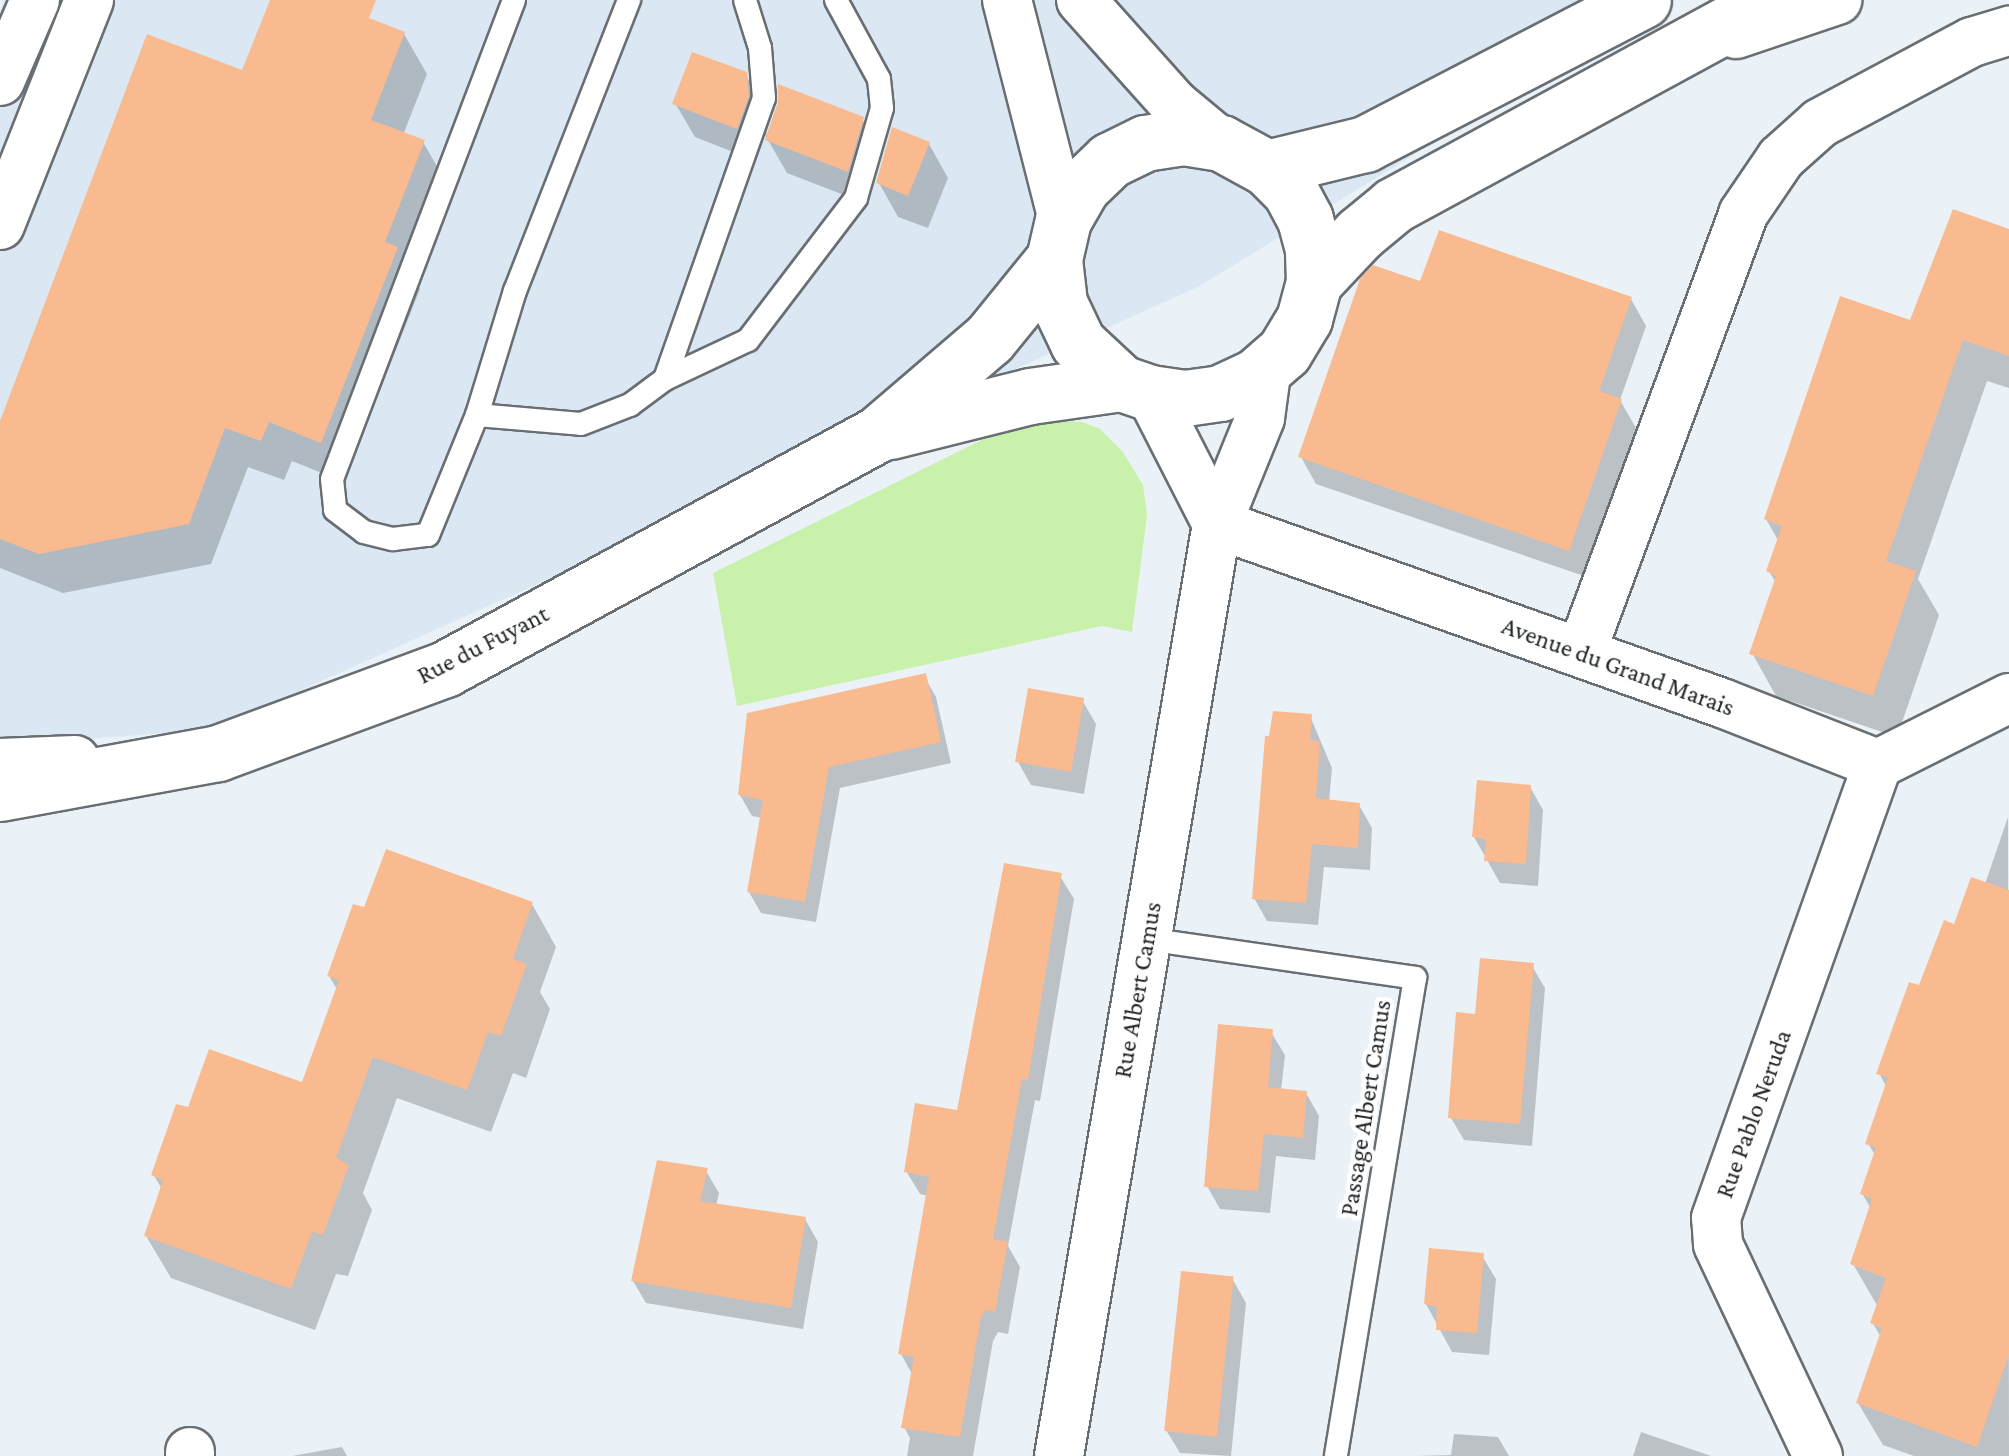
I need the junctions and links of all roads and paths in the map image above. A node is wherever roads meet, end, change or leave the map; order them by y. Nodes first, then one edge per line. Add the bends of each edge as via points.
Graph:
1 (34, 0) edge
2 (88, 0) edge
3 (514, 0) edge
4 (629, 0) edge
5 (745, 0) edge
6 (836, 0) edge
7 (1007, 0) edge
8 (1081, 0) edge
9 (1643, 0) edge
10 (1771, 0) edge
11 (1837, 0) edge
12 (2009, 30) edge
13 (1671, 56) junction
14 (0, 81) edge
15 (1244, 156) junction
16 (0, 224) edge
17 (1058, 239) junction
18 (1314, 282) junction
19 (1268, 366) junction
20 (665, 379) junction
21 (1135, 388) junction
22 (476, 415) junction
23 (878, 434) junction
24 (1217, 524) junction
25 (1582, 653) junction
26 (2009, 698) edge
27 (218, 754) junction
28 (0, 764) edge
29 (1878, 764) junction
30 (0, 793) edge
31 (1146, 940) junction
32 (1059, 1456) edge
33 (1336, 1456) edge
34 (1818, 1456) edge

1 - 14 street
2 - 16 street
3 - 22 lane via 332,479 335,510 364,532 393,539 428,535
4 - 22 lane via 514,291
5 - 20 lane via 760,48 764,98
6 - 20 lane via 879,80 882,108 856,198 748,340
7 - 17 street
8 - 15 street via 1174,104
9 - 15 street via 1365,144
10 - 13 street
11 - 13 street
12 - 25 street via 1972,42 1820,122 1743,214
13 - 18 street via 1394,205
15 - 17 street via 1183,138 1145,143 1110,160 1082,187
15 - 18 street via 1290,191 1306,219
17 - 21 street via 1059,303 1078,343
17 - 23 street, Rue du Fuyant via 989,339
18 - 19 street via 1304,319
19 - 21 street via 1220,393 1185,398
19 - 24 street, Rue Albert Camus via 1260,418
20 - 22 lane via 630,405 582,424
21 - 23 street, Rue du Fuyant via 1030,396
21 - 24 street
23 - 27 street, Rue du Fuyant via 444,670
24 - 25 street, Avenue du Grand Marais
24 - 31 street, Rue Albert Camus
25 - 29 street, Avenue du Grand Marais
26 - 29 street
27 - 28 street
27 - 30 street, Rue du Fuyant
29 - 34 street, Rue Pablo Neruda via 1716,1218 1718,1244
31 - 32 street, Rue Albert Camus
31 - 33 lane, Passage Albert Camus via 1415,978

